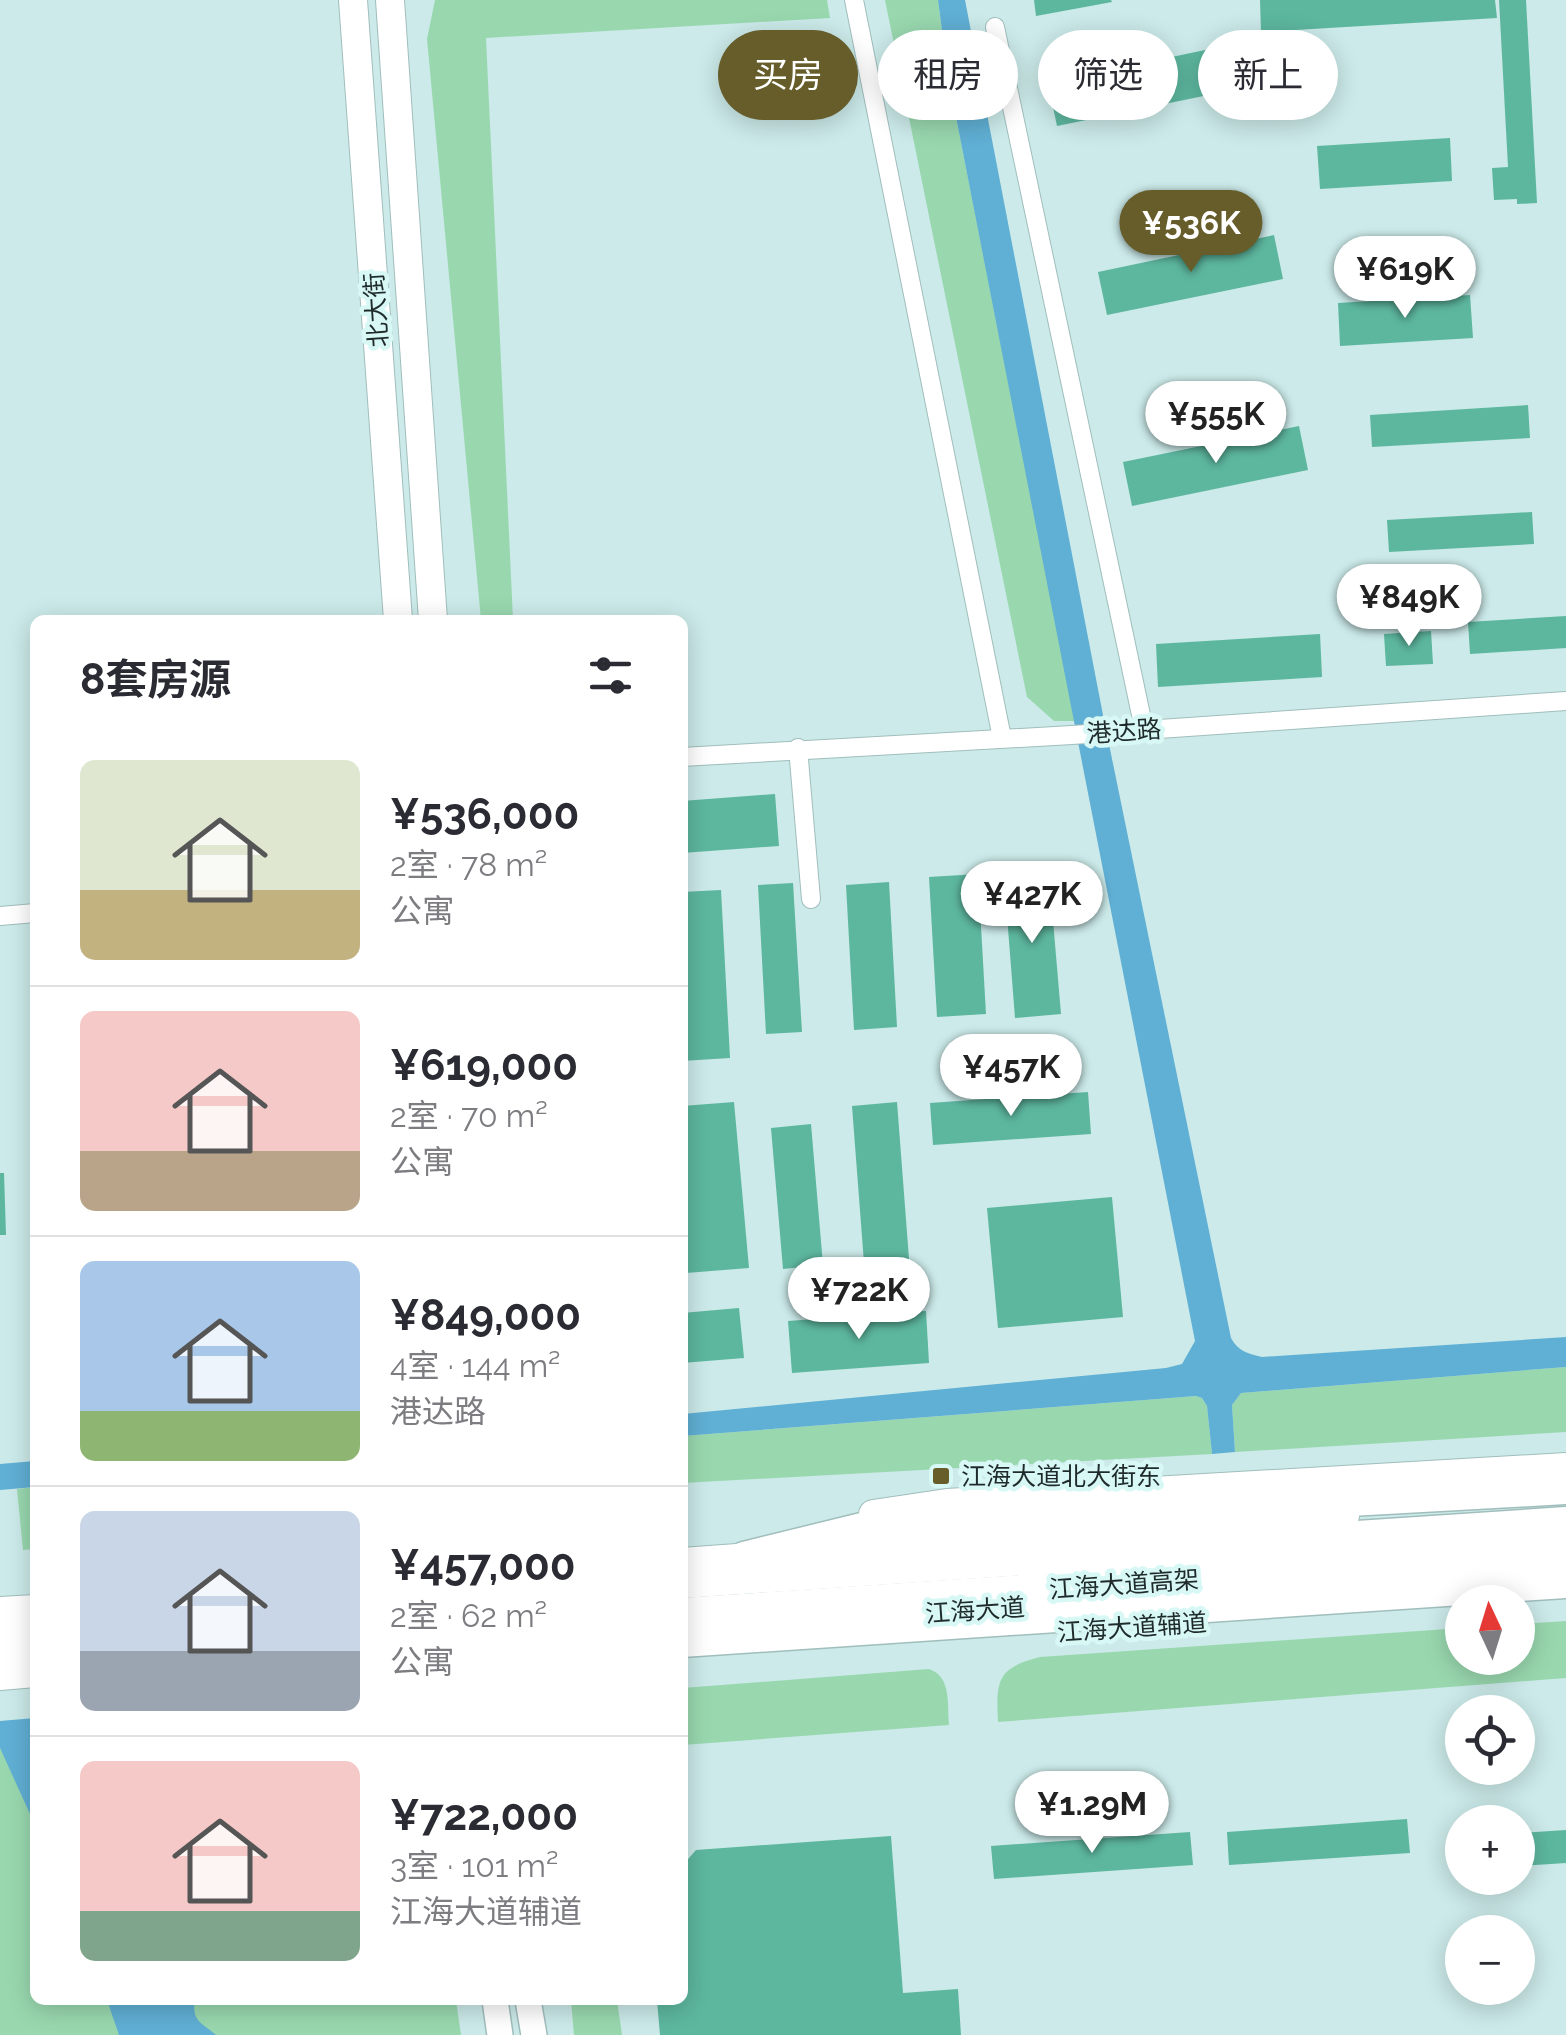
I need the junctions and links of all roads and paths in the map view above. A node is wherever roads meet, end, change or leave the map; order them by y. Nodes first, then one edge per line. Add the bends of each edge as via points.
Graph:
1 (353, 0) edge
2 (390, 0) edge
3 (854, 0) edge
4 (995, 27) dead end
5 (398, 615) edge
6 (433, 615) edge
7 (1566, 702) edge
8 (1144, 729) junction
9 (1002, 738) junction
10 (798, 748) junction
11 (688, 756) edge
12 (810, 899) dead end
13 (30, 913) edge
14 (0, 916) edge
15 (1566, 1467) edge
16 (1566, 1488) edge
17 (1566, 1502) edge
18 (868, 1521) junction
19 (1566, 1523) edge
20 (1566, 1554) edge
21 (744, 1558) junction
22 (688, 1562) edge
23 (1566, 1570) edge
24 (688, 1582) edge
25 (1566, 1582) edge
26 (1566, 1597) edge
27 (1535, 1599) edge
28 (1445, 1605) edge
29 (30, 1608) edge
30 (0, 1611) edge
31 (688, 1614) edge
32 (30, 1625) edge
33 (0, 1627) edge
34 (688, 1630) edge
35 (688, 1641) edge
36 (30, 1656) edge
37 (688, 1657) edge
38 (0, 1658) edge
39 (30, 1673) edge
40 (0, 1676) edge
41 (496, 2005) edge
42 (529, 2005) edge
43 (500, 2035) edge
44 (534, 2035) edge

1 - 5 main road, 北大街
2 - 6 main road, 北大街
3 - 9 street
4 - 8 street
7 - 8 street, 港达路
8 - 9 street, 港达路
9 - 10 street, 港达路
10 - 11 street, 港达路
10 - 12 street
13 - 14 street
15 - 18 main road via 947,1503
16 - 18 highway
17 - 21 main road
18 - 21 highway
19 - 24 highway, 江海大道高架
20 - 31 highway, 江海大道高架
21 - 22 main road
23 - 34 main road, 江海大道
25 - 35 highway
26 - 27 main road
28 - 37 main road, 江海大道辅道
29 - 30 main road
32 - 33 highway
36 - 38 highway
39 - 40 main road
41 - 43 main road
42 - 44 main road

